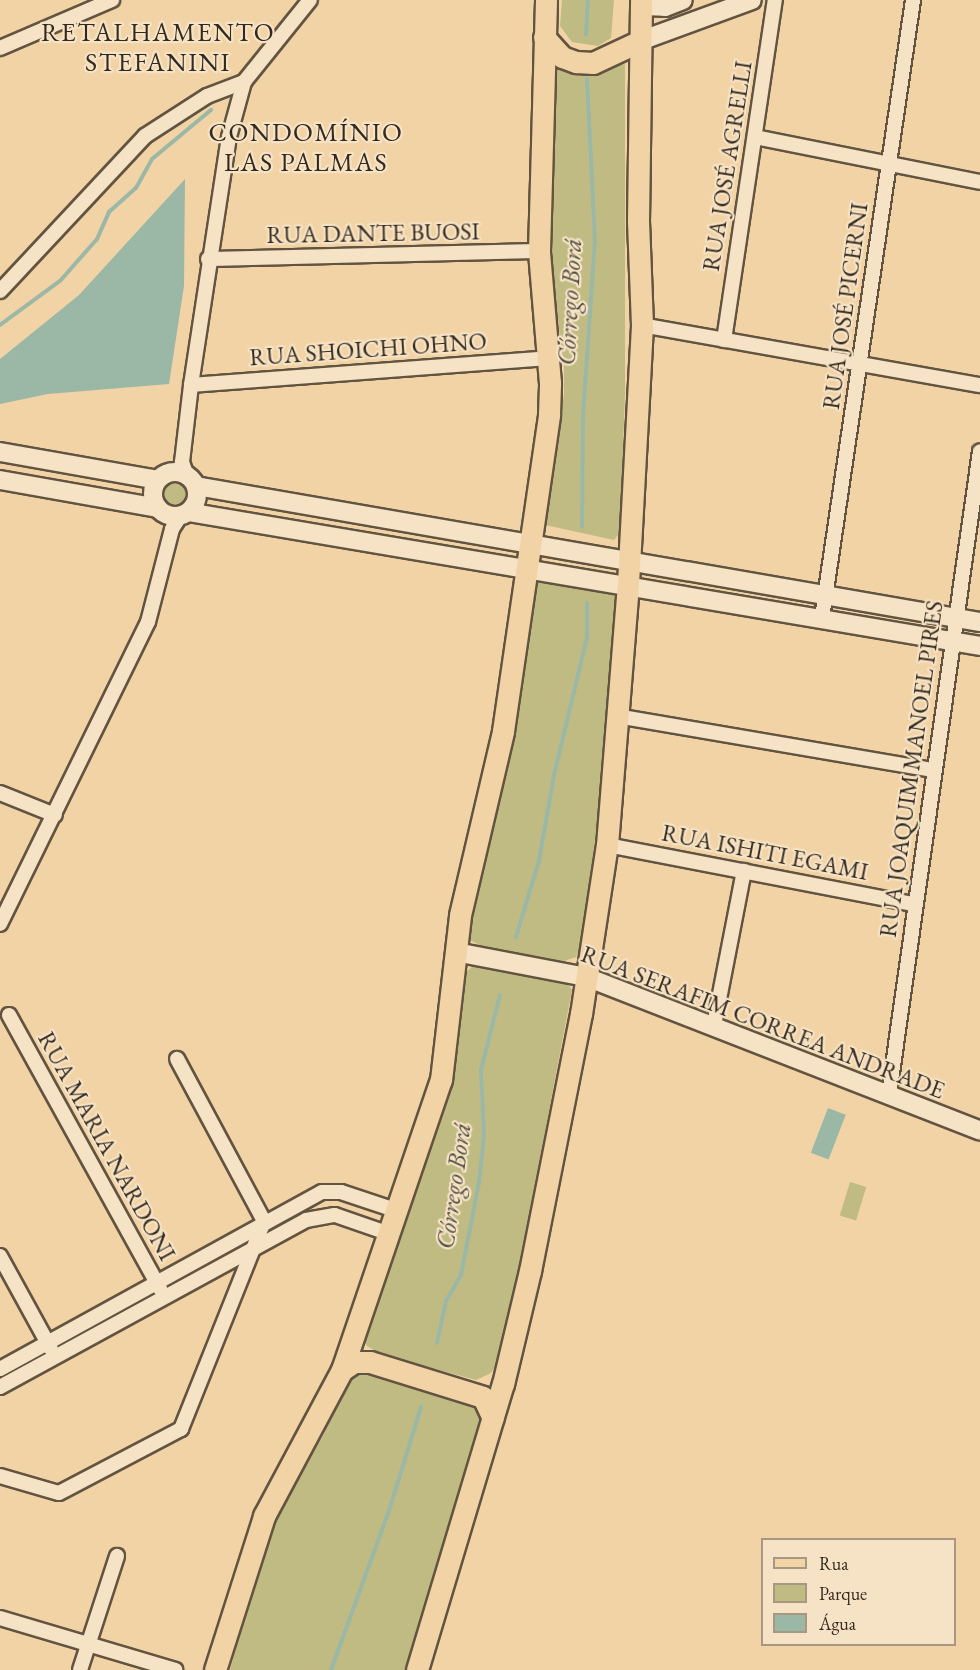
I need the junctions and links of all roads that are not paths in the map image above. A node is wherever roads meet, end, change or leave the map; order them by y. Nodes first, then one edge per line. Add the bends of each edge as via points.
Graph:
1 (112, 0) edge
2 (310, 0) edge
3 (546, 0) edge
4 (683, 0) edge
5 (752, 0) edge
6 (775, 0) edge
7 (913, 0) edge
8 (637, 2) edge
9 (95, 4) edge
10 (544, 38) junction
11 (640, 41) junction
12 (0, 48) edge
13 (589, 63) junction
14 (244, 82) junction
15 (754, 137) junction
16 (889, 164) junction
17 (980, 182) edge
18 (539, 251) junction
19 (208, 259) junction
20 (0, 291) edge
21 (642, 325) junction
22 (724, 340) junction
23 (548, 358) junction
24 (860, 363) junction
25 (191, 385) junction
26 (980, 385) edge
27 (980, 451) edge
28 (0, 452) edge
29 (179, 475) junction
30 (0, 480) edge
31 (160, 510) junction
32 (181, 519) junction
33 (490, 536) junction
34 (528, 544) junction
35 (485, 560) junction
36 (629, 561) junction
37 (525, 566) junction
38 (628, 584) junction
39 (825, 596) junction
40 (955, 617) junction
41 (822, 618) junction
42 (980, 622) edge
43 (952, 641) junction
44 (980, 646) edge
45 (617, 716) junction
46 (932, 770) junction
47 (0, 793) edge
48 (55, 815) junction
49 (607, 844) junction
50 (744, 871) junction
51 (914, 904) junction
52 (0, 924) edge
53 (456, 952) junction
54 (586, 977) junction
55 (9, 1015) dead end
56 (714, 1025) junction
57 (177, 1059) dead end
58 (889, 1094) junction
59 (980, 1131) edge
60 (322, 1192) junction
61 (395, 1210) junction
62 (327, 1214) junction
63 (264, 1221) junction
64 (387, 1233) junction
65 (252, 1250) junction
66 (0, 1256) edge
67 (157, 1283) junction
68 (165, 1298) junction
69 (354, 1336) junction
70 (47, 1343) junction
71 (56, 1357) junction
72 (370, 1362) junction
73 (0, 1369) edge
74 (342, 1370) junction
75 (503, 1384) junction
76 (0, 1387) edge
77 (483, 1397) junction
78 (493, 1418) junction
79 (0, 1476) edge
80 (117, 1556) dead end
81 (0, 1618) edge
82 (88, 1644) junction
83 (80, 1670) edge
84 (175, 1670) edge
85 (215, 1670) edge
86 (417, 1670) edge

1 - 9 street
2 - 14 street
3 - 10 main road
4 - 8 main road via 665,7
5 - 11 main road
6 - 15 street, RUA JOSÉ AGRELLI
7 - 16 street, RUA JOSÉ PICERNI
8 - 11 main road
8 - 13 main road via 616,49
9 - 12 street
10 - 13 main road via 562,57
10 - 18 main road
11 - 13 main road via 616,55
11 - 21 main road
14 - 19 street via 229,137
14 - 20 street via 207,96 145,136
15 - 16 street
15 - 22 street, RUA JOSÉ AGRELLI
16 - 17 street
16 - 24 street, RUA JOSÉ PICERNI
18 - 19 street, RUA DANTE BUOSI
18 - 23 main road
19 - 25 street
21 - 22 street
21 - 36 main road
22 - 24 street
23 - 25 street, RUA SHOICHI OHNO
23 - 34 main road via 549,414
24 - 26 street
24 - 39 street, RUA JOSÉ PICERNI
25 - 29 street
27 - 40 street, RUA JOAQUIM MANOEL PIRES
28 - 29 main road
29 - 31 main road via 153,494
29 - 32 main road via 196,500
29 - 33 main road
30 - 31 main road
31 - 32 main road
32 - 35 main road
32 - 48 street via 148,622
33 - 34 main road
33 - 35 main road
34 - 36 main road
34 - 37 main road
35 - 37 main road
36 - 38 main road
36 - 39 main road
37 - 38 main road
37 - 53 main road via 503,731 460,915
38 - 41 main road
38 - 45 main road
39 - 40 main road
39 - 41 street, RUA JOSÉ PICERNI
40 - 42 main road
40 - 43 street, RUA JOAQUIM MANOEL PIRES
41 - 43 main road
43 - 44 main road
43 - 46 street, RUA JOAQUIM MANOEL PIRES
45 - 46 street
45 - 49 main road
46 - 51 street, RUA JOAQUIM MANOEL PIRES
47 - 48 street
48 - 52 street
49 - 50 street, RUA ISHITI EGAMI
49 - 54 main road
50 - 51 street, RUA ISHITI EGAMI
50 - 56 street
51 - 58 street, RUA JOAQUIM MANOEL PIRES
53 - 54 main road, RUA SERAFIM CORREA ANDRADE
53 - 61 main road via 441,1080 423,1141
54 - 56 main road, RUA SERAFIM CORREA ANDRADE
54 - 75 main road via 556,1150
55 - 67 street, RUA MARIA NARDONI
56 - 58 main road, RUA SERAFIM CORREA ANDRADE
57 - 63 street
58 - 59 main road, RUA SERAFIM CORREA ANDRADE
60 - 61 street via 341,1192
60 - 62 street
60 - 63 street
61 - 64 main road
62 - 64 street
62 - 65 street via 306,1220
63 - 65 street
63 - 67 street
64 - 69 main road
65 - 68 street
65 - 79 street via 182,1429 59,1493
66 - 70 street
67 - 68 street, RUA MARIA NARDONI
67 - 70 street
68 - 71 street
69 - 72 main road via 359,1351
69 - 74 main road
70 - 71 street
70 - 73 street
71 - 76 street
72 - 74 main road via 354,1362
72 - 77 main road
74 - 85 main road via 264,1516
75 - 77 main road
75 - 78 main road
77 - 78 main road
78 - 86 main road
80 - 82 street
81 - 82 street
82 - 83 street
82 - 84 street

